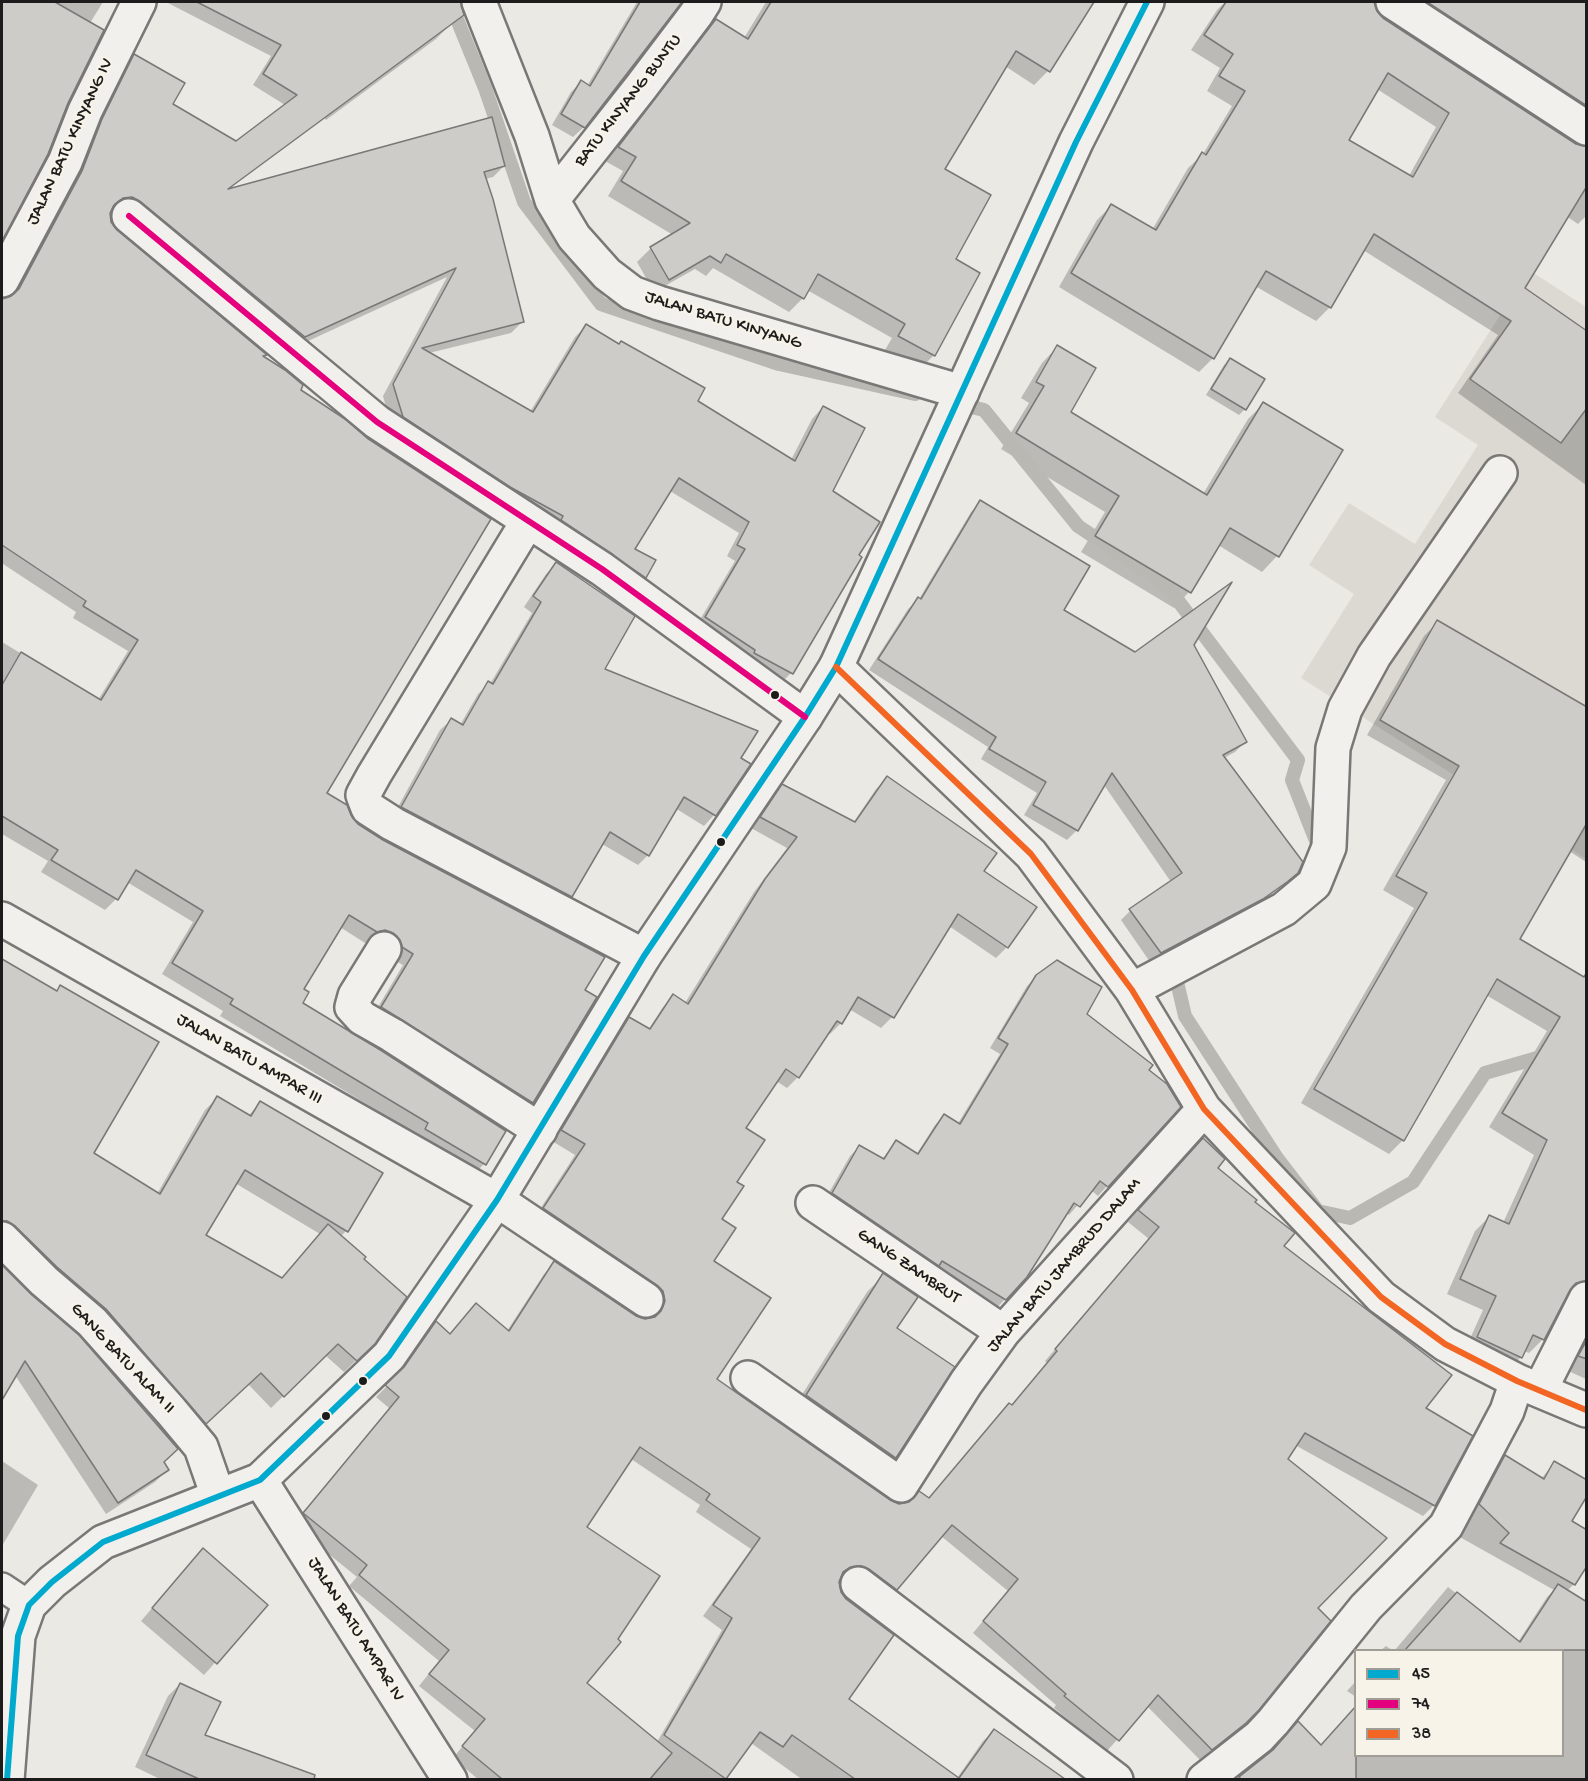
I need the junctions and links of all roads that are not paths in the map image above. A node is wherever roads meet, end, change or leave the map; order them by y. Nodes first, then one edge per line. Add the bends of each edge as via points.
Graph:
1 (139, 2) edge
2 (479, 2) edge
3 (704, 2) edge
4 (1148, 2) edge
5 (1394, 2) edge
6 (1587, 129) edge
7 (552, 200) junction
8 (129, 216) dead end
9 (2, 280) edge
10 (961, 395) junction
11 (1500, 473) dead end
12 (528, 521) junction
13 (836, 667) junction
14 (805, 717) junction
15 (2, 919) edge
16 (384, 949) dead end
17 (644, 956) junction
18 (1132, 990) junction
19 (1204, 1109) junction
20 (540, 1130) junction
21 (497, 1200) junction
22 (813, 1203) dead end
23 (2, 1239) edge
24 (1587, 1299) edge
25 (646, 1300) dead end
26 (1003, 1332) junction
27 (748, 1378) dead end
28 (1528, 1385) junction
29 (1587, 1410) edge
30 (260, 1480) junction
31 (218, 1496) junction
32 (858, 1584) dead end
33 (2, 1587) edge
34 (29, 1605) junction
35 (7, 1779) edge
36 (450, 1779) edge
37 (1116, 1779) edge
38 (1204, 1779) edge

1 - 9 street, JALAN BATU KINYANG IV via 85,111 65,162
2 - 7 street, JALAN BATU KINYANG via 532,136
3 - 7 street, BATU KINYANG BUNTU
4 - 10 street via 1076,142
5 - 6 street
7 - 10 street, JALAN BATU KINYANG via 574,237 607,274 632,293
8 - 12 street via 377,422
10 - 13 street
11 - 18 street via 1374,656 1345,709 1334,748 1329,847 1314,884 1284,909
12 - 14 street via 602,569
12 - 17 street via 363,795 368,808 393,824
13 - 14 street
13 - 18 street via 1031,854
14 - 17 street
15 - 21 street, JALAN BATU AMPAR III
16 - 20 street via 355,996 352,1006 362,1018
17 - 20 street
18 - 19 street
19 - 26 street, JALAN BATU JAMBRUD DALAM
19 - 28 street via 1381,1297 1445,1344
20 - 21 street
21 - 25 street, JALAN BATU AMPAR III
21 - 30 street via 389,1356
22 - 26 street, GANG ZAMBRUT
23 - 31 street, GANG BATU ALAM II via 92,1322 171,1411 201,1447
24 - 28 street
26 - 27 street, JALAN BATU JAMBRUD DALAM via 901,1485
28 - 29 street
28 - 38 street via 1507,1411 1446,1526 1365,1607 1266,1730
30 - 31 street
30 - 36 street, JALAN BATU AMPAR IV
31 - 34 street via 103,1542
32 - 37 street
33 - 34 lane
34 - 35 street via 18,1636

